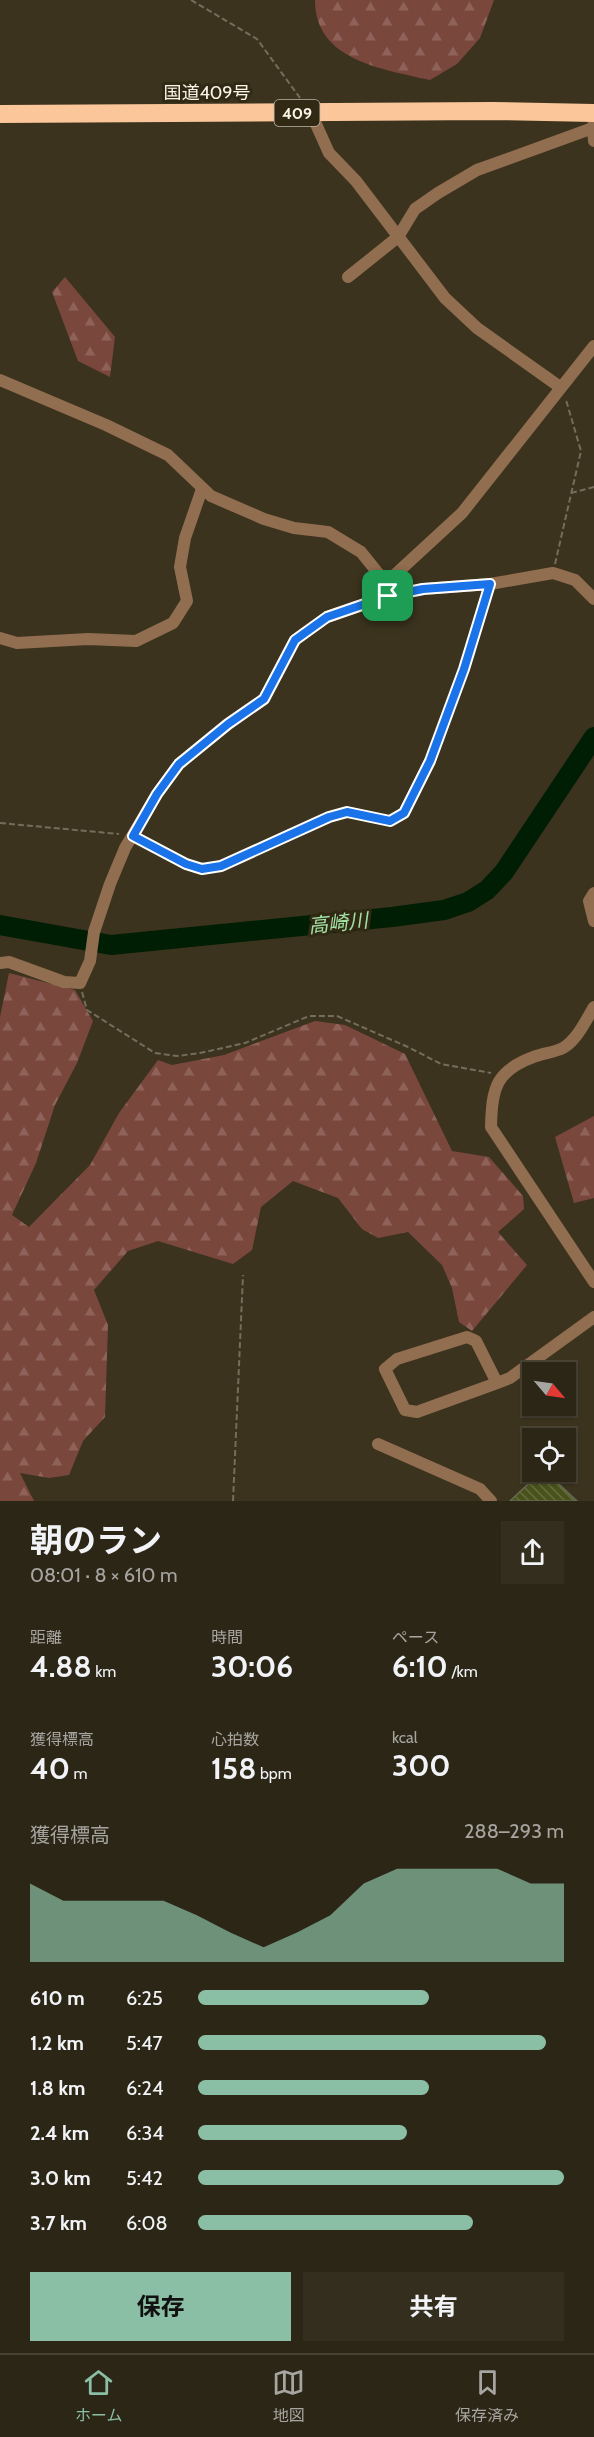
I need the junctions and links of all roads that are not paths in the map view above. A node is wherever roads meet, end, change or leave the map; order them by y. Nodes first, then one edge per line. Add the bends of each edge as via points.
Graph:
1 (311, 113) junction
2 (0, 114) edge
3 (594, 120) edge
4 (594, 141) edge
5 (398, 237) junction
6 (348, 277) dead end
7 (594, 346) edge
8 (0, 380) edge
9 (560, 387) junction
10 (202, 489) junction
11 (387, 590) junction
12 (594, 599) edge
13 (0, 638) edge
14 (594, 893) edge
15 (594, 921) edge
16 (0, 963) edge
17 (594, 1007) edge
18 (594, 1282) edge
19 (594, 1317) edge
20 (497, 1383) junction
21 (378, 1444) dead end
22 (491, 1501) edge

1 - 2 highway, 国道409号 / 409
1 - 3 highway, 国道409号 / 409 via 492,111
1 - 5 street via 329,153 356,181
3 - 4 street
3 - 5 street via 477,170 415,208
5 - 6 street
5 - 9 street via 445,298 477,328
7 - 9 street
8 - 10 street via 168,454
9 - 11 street via 462,513
10 - 11 street via 264,519 328,532 361,552
10 - 13 street via 185,538 180,567 187,601 173,623 136,641 17,643
11 - 12 street via 490,584 553,573 575,580
11 - 16 street via 327,617 295,640 264,699 179,764 157,794 110,884 94,932 90,961 80,983 64,982 9,962
14 - 15 street via 589,901
17 - 18 street via 572,1041 502,1075 491,1097 491,1127
19 - 20 street via 510,1378
20 - 20 street via 417,1412 405,1410 386,1369 397,1359 467,1336 476,1341
21 - 22 street via 480,1490

